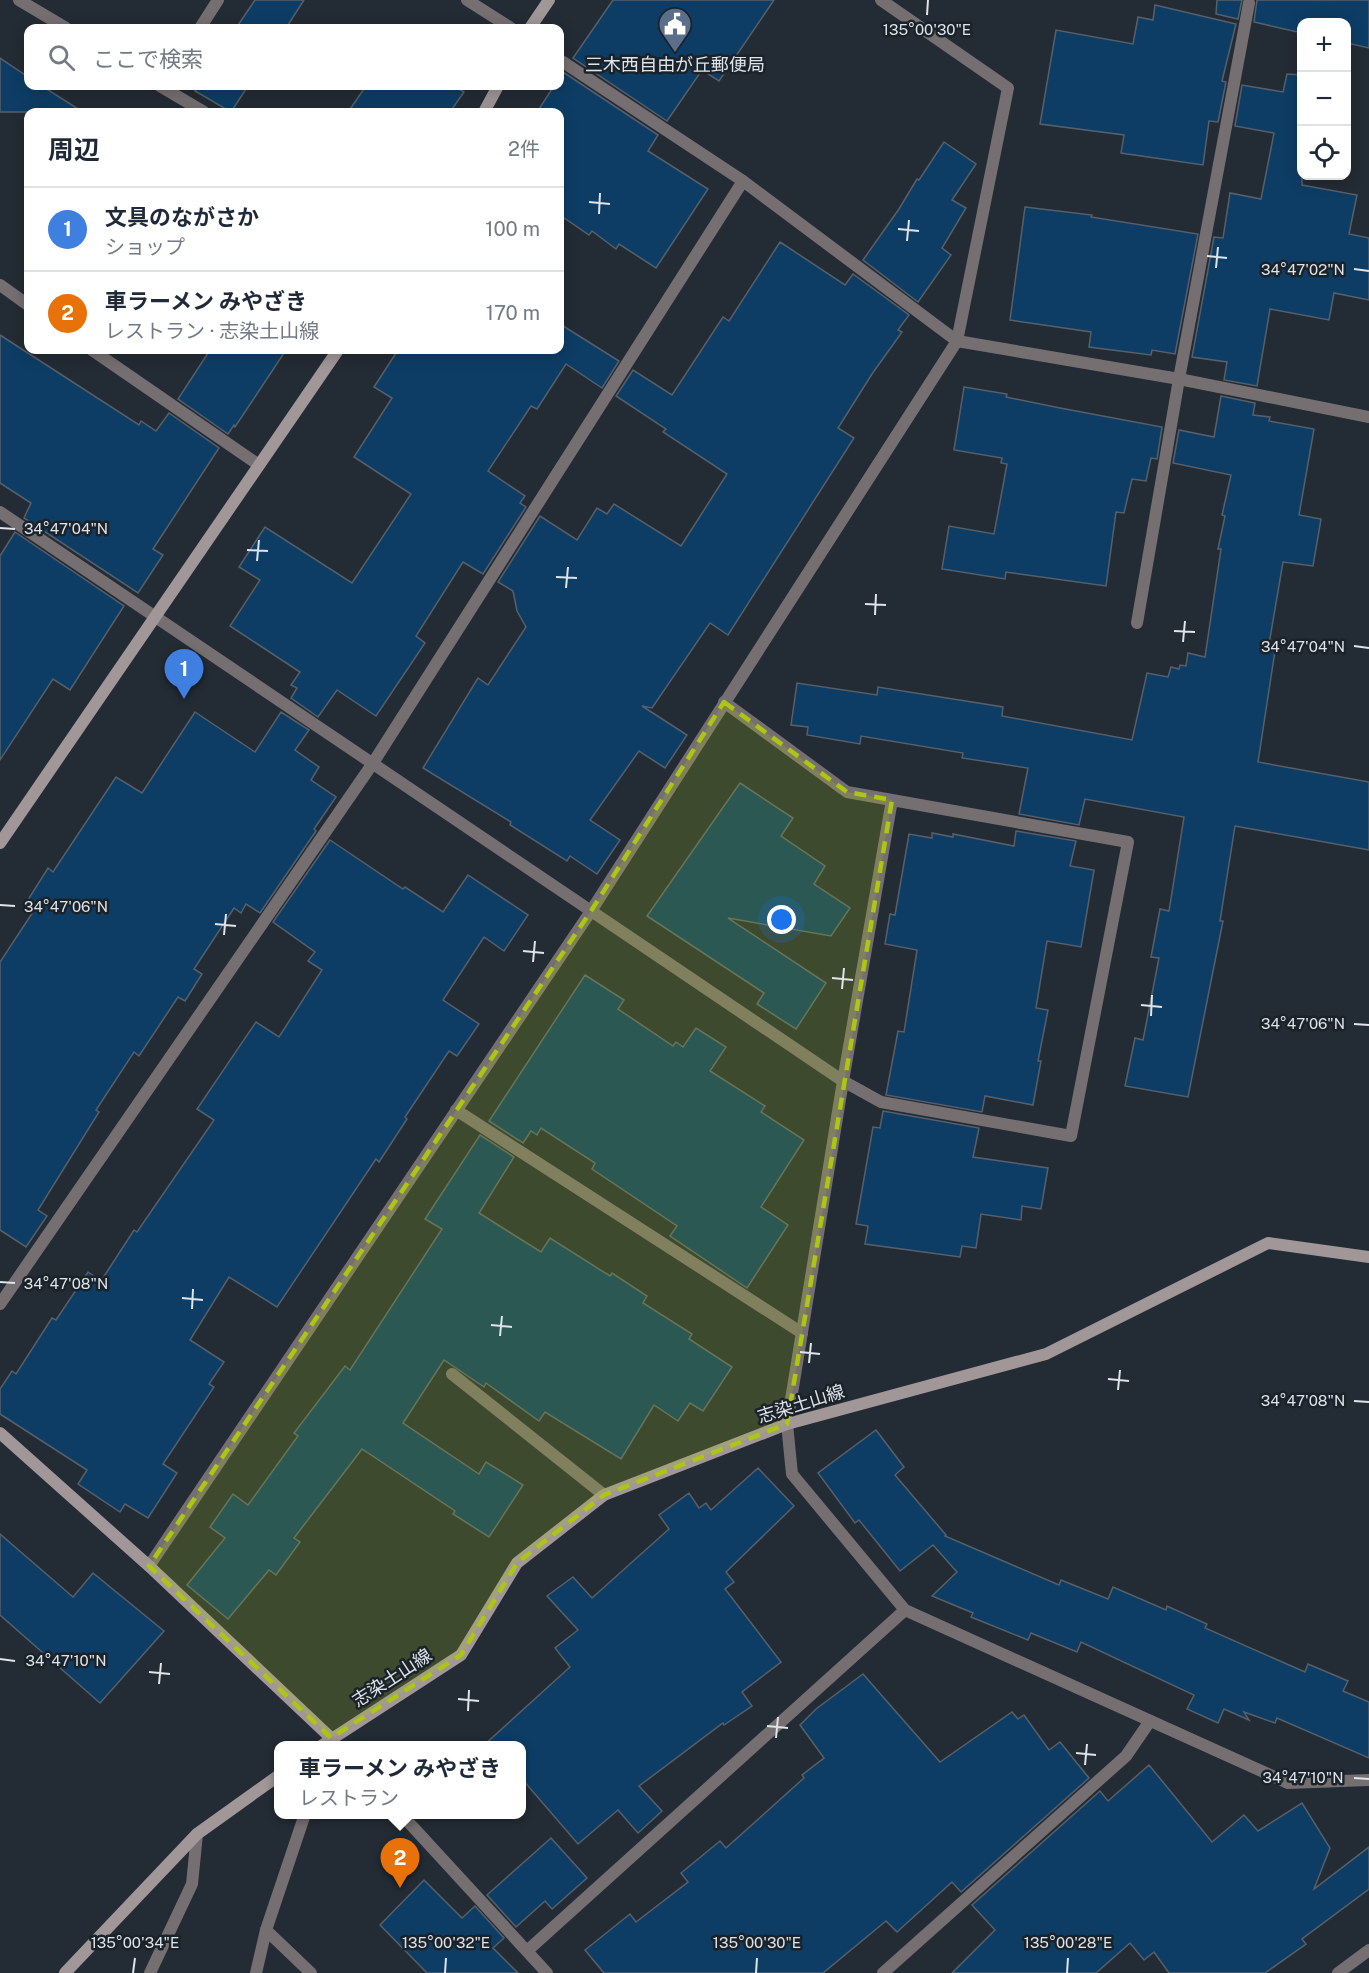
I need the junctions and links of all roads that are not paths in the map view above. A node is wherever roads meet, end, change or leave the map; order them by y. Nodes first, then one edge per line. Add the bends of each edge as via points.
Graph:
1 (19, 0) edge
2 (218, 0) edge
3 (467, 0) edge
4 (549, 0) edge
5 (881, 0) edge
6 (1249, 3) dead end
7 (59, 24) edge
8 (203, 24) edge
9 (505, 24) edge
10 (533, 24) edge
11 (564, 63) edge
12 (168, 90) edge
13 (496, 90) edge
14 (198, 108) edge
15 (486, 108) edge
16 (743, 181) junction
17 (0, 285) edge
18 (24, 302) edge
19 (957, 340) junction
20 (98, 354) edge
21 (335, 354) edge
22 (1179, 379) junction
23 (1369, 417) edge
24 (259, 465) junction
25 (0, 512) edge
26 (156, 617) junction
27 (1137, 623) dead end
28 (724, 702) junction
29 (373, 763) junction
30 (892, 800) junction
31 (0, 843) edge
32 (591, 910) junction
33 (843, 1081) junction
34 (456, 1110) junction
35 (1369, 1257) edge
36 (0, 1304) edge
37 (802, 1333) junction
38 (452, 1374) dead end
39 (787, 1424) junction
40 (0, 1433) edge
41 (604, 1496) junction
42 (149, 1566) junction
43 (905, 1610) junction
44 (1150, 1721) junction
45 (327, 1741) edge
46 (334, 1741) edge
47 (274, 1780) edge
48 (1369, 1780) edge
49 (304, 1819) edge
50 (405, 1819) edge
51 (197, 1834) junction
52 (266, 1930) junction
53 (1369, 1950) edge
54 (526, 1951) junction
55 (65, 1973) edge
56 (150, 1973) edge
57 (256, 1973) edge
58 (311, 1973) edge
59 (547, 1973) edge
60 (883, 1973) edge
61 (1338, 1973) edge

1 - 7 street
2 - 8 street
3 - 9 street
4 - 10 main road
5 - 19 street via 1008,88
6 - 22 street
11 - 16 street
12 - 14 street
13 - 15 main road
16 - 19 street
16 - 29 street
17 - 18 street
19 - 22 street
19 - 28 street
20 - 24 street
21 - 24 main road
22 - 23 street
22 - 27 street
24 - 26 main road
25 - 26 street
26 - 29 street
26 - 31 main road
28 - 30 street via 847,792
28 - 32 street
29 - 32 street
29 - 36 street
30 - 33 street
30 - 33 street via 1128,842 1071,1136 881,1102
32 - 33 street
32 - 34 street
33 - 37 street
34 - 37 street
34 - 42 street
35 - 39 main road, 志染土山線 via 1268,1243 1046,1354
37 - 39 street
38 - 41 street
39 - 41 main road, 志染土山線
39 - 43 street via 792,1474
40 - 42 main road
41 - 46 main road, 志染土山線 via 517,1563 461,1655
42 - 45 main road
43 - 44 street
43 - 54 street
44 - 48 street via 1288,1783
44 - 60 street via 1125,1756
47 - 51 main road
49 - 52 street
50 - 54 street
51 - 55 main road
51 - 56 street via 192,1884
52 - 57 street
52 - 58 street
53 - 61 street
54 - 59 street

